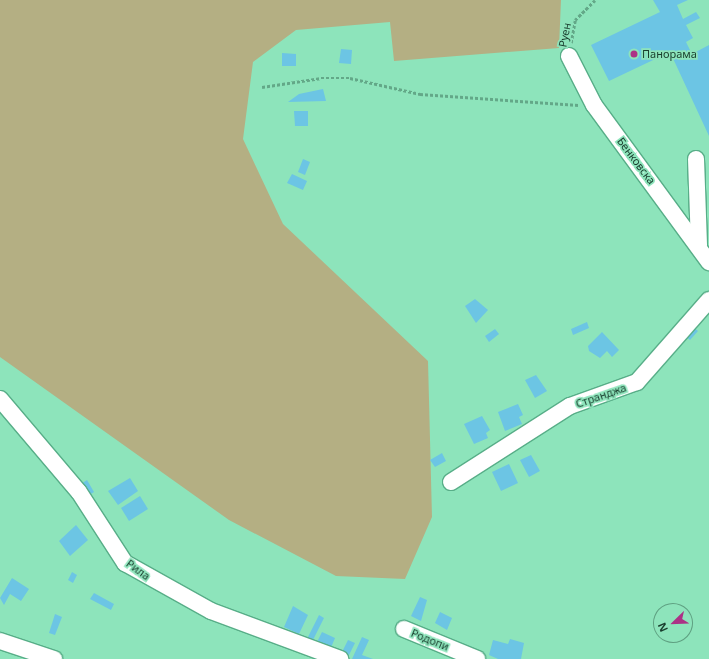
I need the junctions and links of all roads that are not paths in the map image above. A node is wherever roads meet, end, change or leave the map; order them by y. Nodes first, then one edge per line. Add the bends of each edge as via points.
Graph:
1 (569, 56) road end
2 (696, 159) dead end
3 (699, 245) junction
4 (709, 262) edge
5 (709, 300) edge
6 (0, 399) edge
7 (451, 482) dead end
8 (404, 629) dead end
9 (0, 641) edge
10 (54, 659) edge
11 (340, 659) edge
12 (477, 659) edge

1 - 3 street, Бенковска via 594,105
2 - 3 street
3 - 4 street, Бенковска
5 - 7 street, Странджа via 637,382 570,406
6 - 11 street, Рила via 79,492 126,563 210,611
8 - 12 street, Родопи
9 - 10 street

